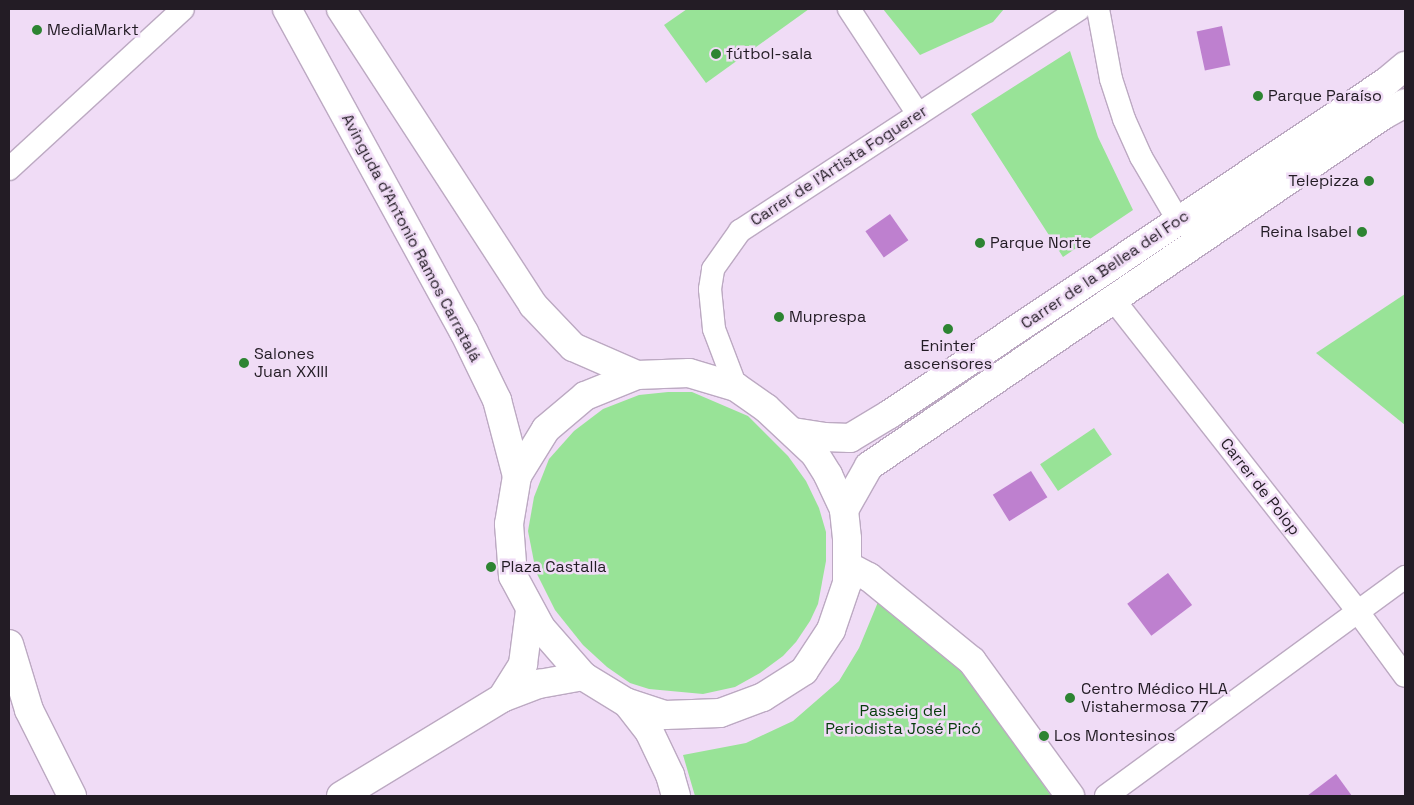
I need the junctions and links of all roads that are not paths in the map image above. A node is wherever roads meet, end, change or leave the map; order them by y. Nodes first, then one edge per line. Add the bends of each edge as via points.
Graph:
1 (183, 9) edge
2 (287, 9) edge
3 (341, 9) edge
4 (849, 9) edge
5 (1079, 9) edge
6 (1098, 9) edge
7 (1405, 66) edge
8 (1405, 102) edge
9 (918, 114) junction
10 (9, 169) edge
11 (1178, 220) junction
12 (1113, 299) junction
13 (637, 375) junction
14 (736, 386) junction
15 (793, 432) junction
16 (517, 476) junction
17 (844, 510) junction
18 (848, 566) junction
19 (1405, 577) edge
20 (530, 610) junction
21 (1358, 612) junction
22 (9, 644) edge
23 (583, 676) junction
24 (1405, 676) edge
25 (502, 698) junction
26 (628, 703) junction
27 (72, 796) edge
28 (341, 796) edge
29 (676, 796) edge
30 (1070, 796) edge
31 (1106, 796) edge

1 - 10 street
2 - 16 main road, Avinguda d'Antonio Ramos Carratalá via 464,332 497,400
3 - 13 main road via 533,305 572,347
4 - 9 street
5 - 9 street, Carrer de l'Artista Foguerer
6 - 11 street via 1111,79 1124,119 1141,157
7 - 11 main road, Carrer de la Bellea del Foc via 1386,82
8 - 12 main road, Carrer de la Bellea del Foc
9 - 14 street, Carrer de l'Artista Foguerer via 740,231 713,269 710,289 714,329
11 - 15 main road, Carrer de la Bellea del Foc via 850,438 824,438
12 - 17 main road, Carrer de la Bellea del Foc via 869,466
12 - 21 street, Carrer de Polop
13 - 14 main road via 689,373
13 - 16 main road via 585,396 546,429
14 - 15 main road
15 - 17 main road via 815,454
16 - 20 main road via 509,524 510,549 513,576
17 - 18 main road
18 - 26 main road via 847,583 831,630 804,670 763,697 720,713 665,715
18 - 30 main road via 869,577 972,662
19 - 21 street
20 - 23 main road via 541,628
20 - 25 main road via 522,664
21 - 24 street, Carrer de Polop
21 - 31 street
22 - 27 main road via 29,710
23 - 25 main road via 539,684
23 - 26 main road
25 - 28 main road
26 - 29 main road via 649,731 670,775

